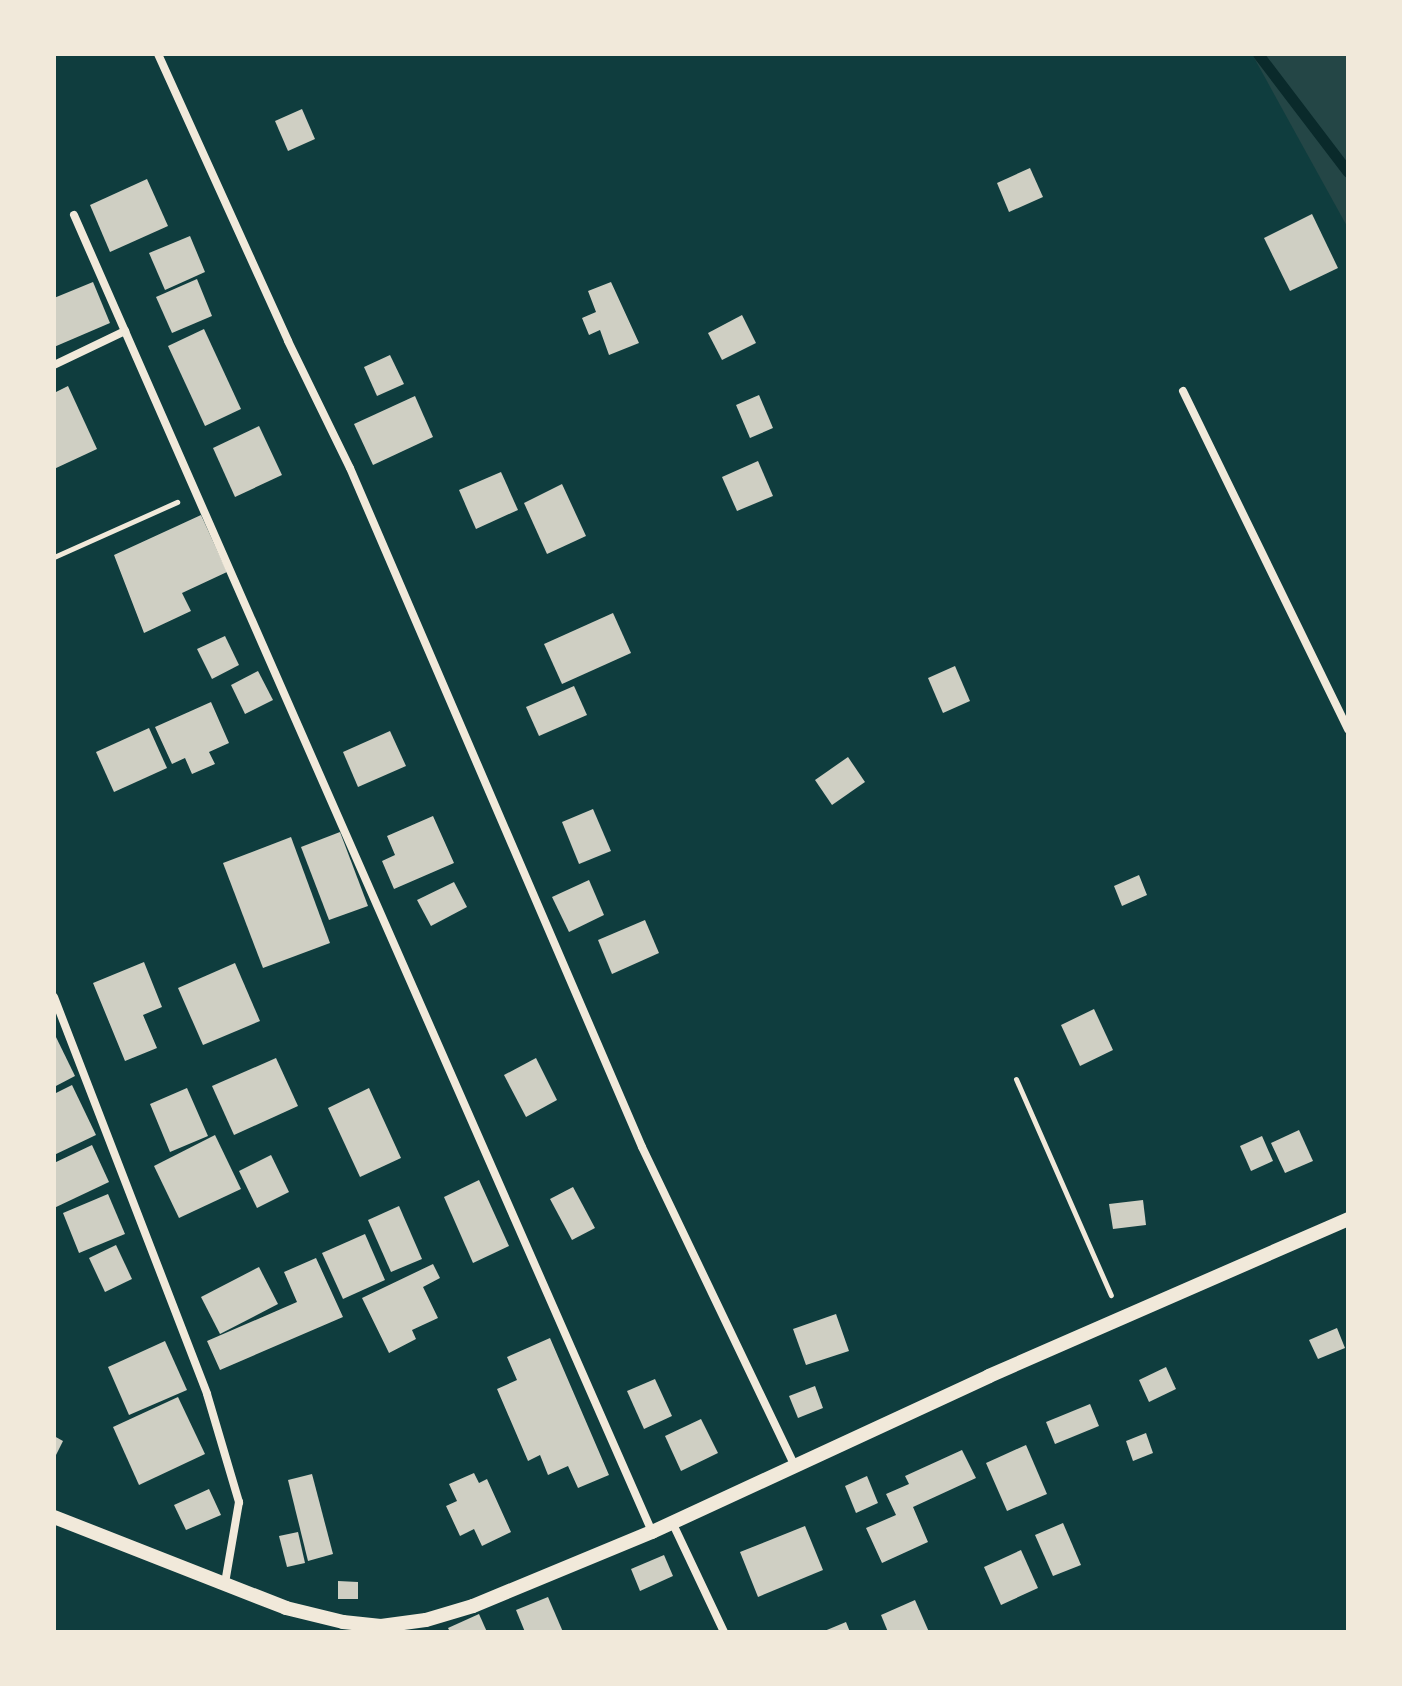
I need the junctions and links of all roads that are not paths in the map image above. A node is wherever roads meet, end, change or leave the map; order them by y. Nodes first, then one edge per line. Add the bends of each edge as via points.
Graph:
1 (158, 54) edge
2 (74, 215) dead end
3 (125, 331) junction
4 (54, 365) edge
5 (1183, 391) dead end
6 (1348, 730) edge
7 (54, 997) edge
8 (1348, 1219) edge
9 (795, 1466) junction
10 (54, 1517) edge
11 (672, 1522) junction
12 (652, 1532) junction
13 (225, 1583) junction
14 (724, 1632) edge

1 - 9 street via 350,468 642,1147
2 - 3 street
3 - 4 street
3 - 12 street
5 - 6 street
7 - 13 street via 207,1394 239,1502
8 - 9 street
9 - 11 street
10 - 13 street
11 - 12 street
11 - 14 street
12 - 13 street via 473,1606 381,1626 286,1608

